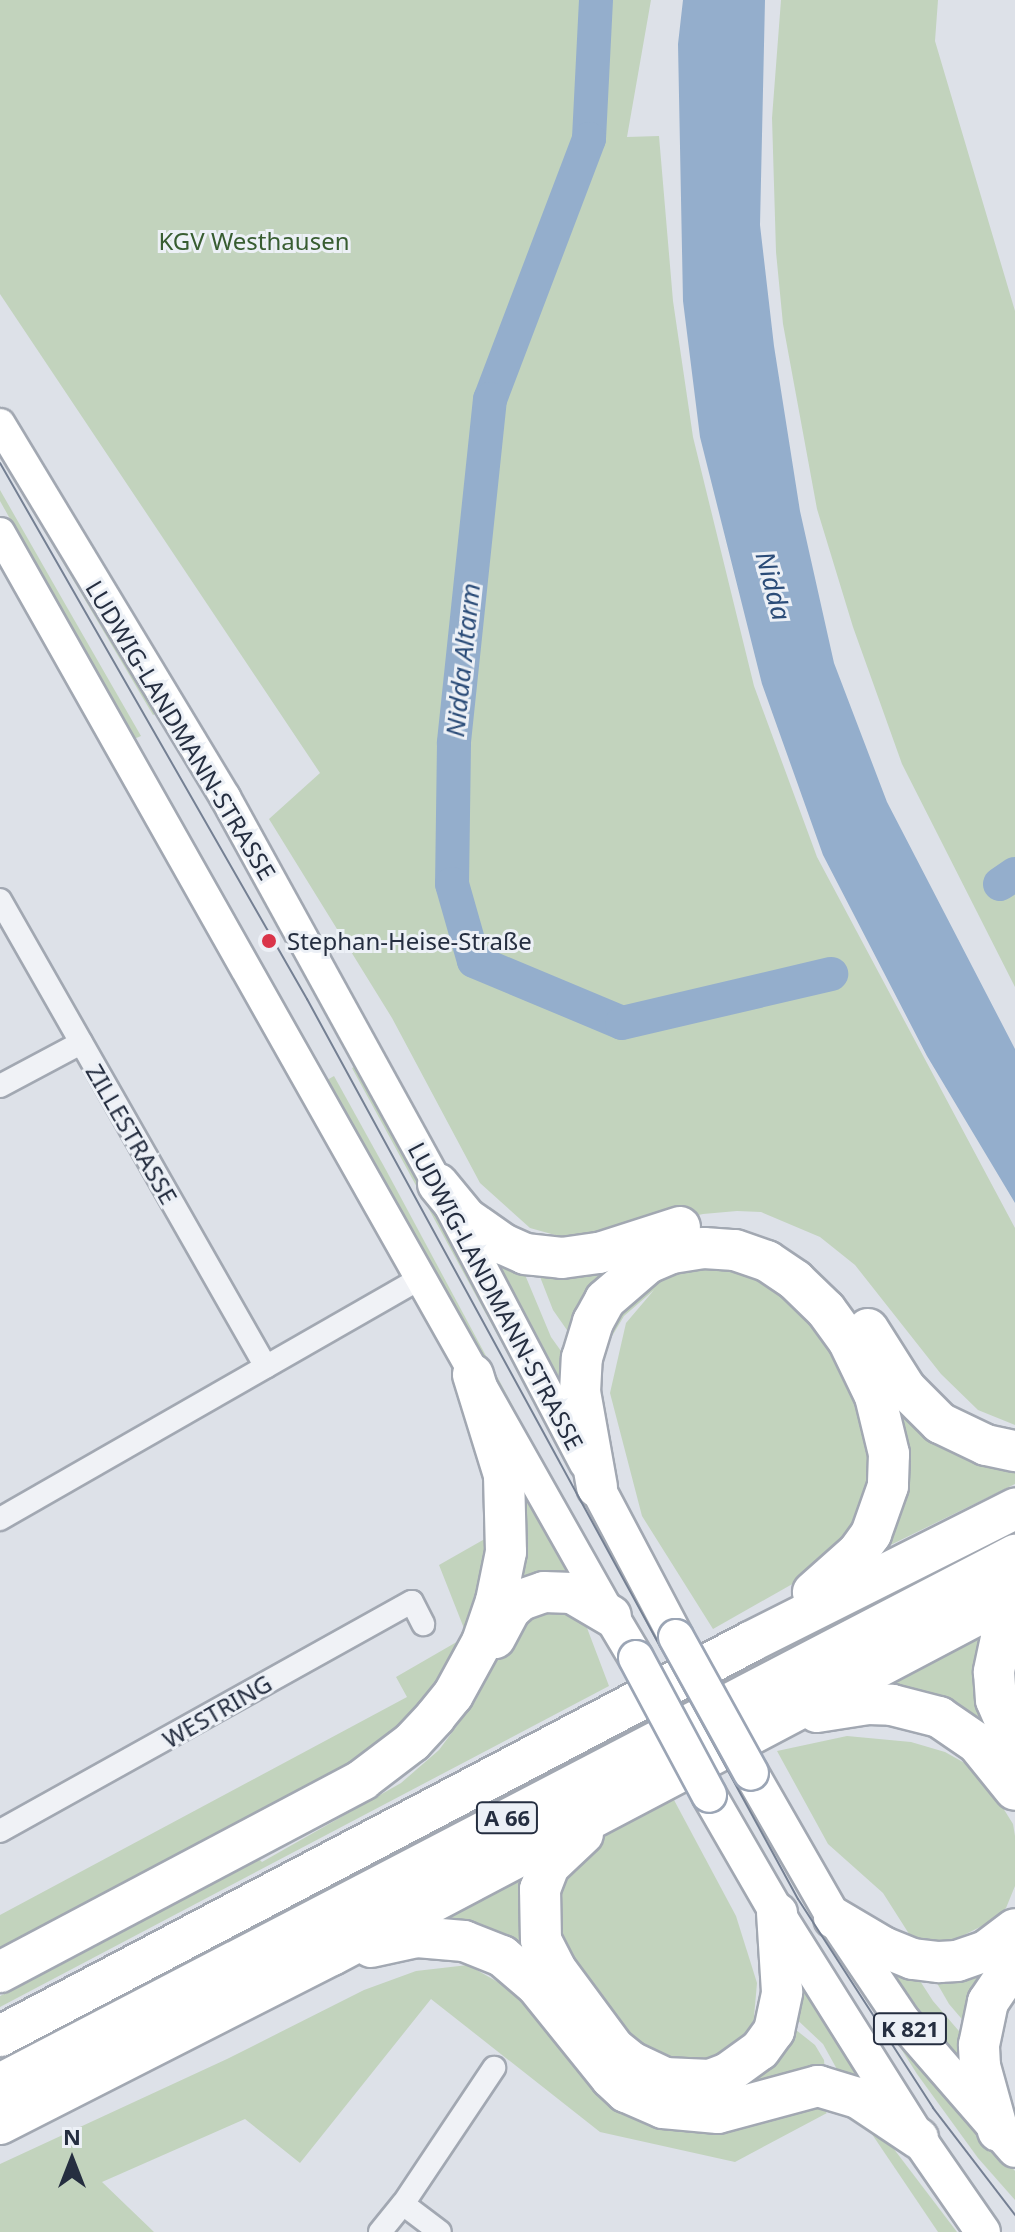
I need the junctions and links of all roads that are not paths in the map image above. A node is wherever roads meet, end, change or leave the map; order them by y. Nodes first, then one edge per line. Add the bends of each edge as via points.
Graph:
1 (0, 424) edge
2 (0, 533) edge
3 (0, 900) edge
4 (81, 1043) junction
5 (0, 1086) edge
6 (438, 1184) junction
7 (419, 1279) junction
8 (266, 1367) junction
9 (473, 1375) junction
10 (1015, 1451) edge
11 (597, 1487) junction
12 (1015, 1509) edge
13 (0, 1519) edge
14 (1015, 1555) edge
15 (1015, 1595) edge
16 (1015, 1614) edge
17 (611, 1616) junction
18 (423, 1624) dead end
19 (750, 1642) junction
20 (782, 1719) junction
21 (1015, 1744) edge
22 (1015, 1790) edge
23 (631, 1798) junction
24 (0, 1831) edge
25 (777, 1913) junction
26 (834, 1918) junction
27 (1015, 1929) edge
28 (332, 1955) junction
29 (1015, 1962) edge
30 (0, 1972) edge
31 (0, 1983) edge
32 (0, 2036) edge
33 (494, 2068) dead end
34 (0, 2084) edge
35 (0, 2124) edge
36 (918, 2138) junction
37 (1006, 2141) edge
38 (403, 2204) junction
39 (380, 2232) edge
40 (440, 2232) edge
41 (983, 2232) edge

1 - 6 main road, LUDWIG-LANDMANN-STRASSE / K 821 via 225,797
2 - 7 main road, K 821
3 - 4 street, ZILLESTRASSE
4 - 5 street
4 - 8 street, ZILLESTRASSE
6 - 10 highway via 486,1233 525,1254 543,1257 599,1253 685,1226 721,1225 772,1238 811,1262 843,1294 921,1407 961,1435
6 - 11 main road, LUDWIG-LANDMANN-STRASSE / K 821
7 - 8 street
7 - 9 main road, K 821
8 - 13 street
9 - 17 main road, K 821
9 - 30 highway via 504,1475 506,1552 482,1642 453,1695 389,1762 362,1780
11 - 19 highway via 580,1392 582,1358 593,1322 623,1281 672,1253 735,1250 767,1261 826,1310 848,1340 875,1396 889,1454 888,1486 882,1512 857,1553
11 - 26 main road, LUDWIG-LANDMANN-STRASSE / K 821, bridge
12 - 19 highway, A 66
14 - 34 highway, A 66
15 - 20 highway
16 - 21 highway via 1001,1638 994,1672 996,1700
17 - 25 main road, K 821, bridge
17 - 31 highway via 585,1599 557,1591 521,1600 442,1725 394,1769 340,1804
18 - 24 street, WESTRING via 412,1602
19 - 32 highway, A 66
20 - 22 highway via 868,1704 917,1710 939,1717 977,1743
20 - 23 highway
23 - 25 highway via 549,1866 538,1915 541,1940 555,1968 614,2048 631,2062 665,2078 710,2080 760,2050 780,2012
23 - 28 highway
25 - 36 main road, K 821
26 - 27 highway via 883,1947 939,1962 986,1951
26 - 37 main road, LUDWIG-LANDMANN-STRASSE / K 821 via 904,2022
28 - 35 highway
28 - 36 highway via 417,1937 464,1941 502,1956 536,1985 611,2078 648,2102 682,2112 718,2113 818,2086 858,2098
29 - 37 highway via 988,2002 979,2045 980,2066
33 - 38 street
36 - 41 main road, K 821
38 - 39 street
38 - 40 street

